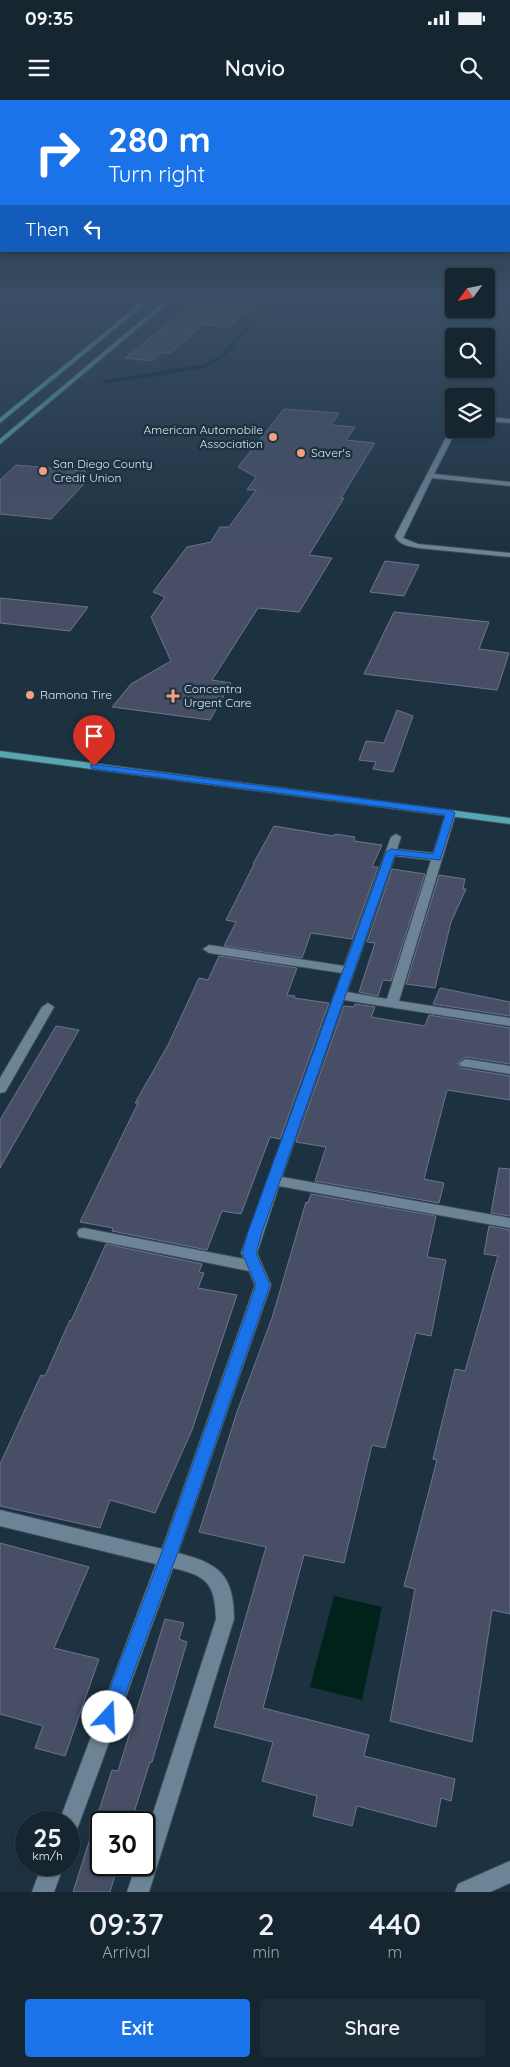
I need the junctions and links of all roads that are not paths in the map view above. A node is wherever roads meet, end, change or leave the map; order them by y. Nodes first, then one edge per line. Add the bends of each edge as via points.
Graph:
1 (50, 381) edge
2 (73, 381) edge
3 (495, 420) edge
4 (510, 421) edge
5 (0, 422) edge
6 (449, 438) edge
7 (0, 442) edge
8 (429, 476) junction
9 (510, 484) edge
10 (510, 555) edge
11 (0, 754) edge
12 (451, 813) junction
13 (510, 821) edge
14 (437, 857) junction
15 (209, 948) dead end
16 (348, 970) junction
17 (340, 995) junction
18 (392, 1003) junction
19 (48, 1008) dead end
20 (510, 1022) edge
21 (466, 1063) dead end
22 (510, 1070) edge
23 (0, 1089) edge
24 (274, 1180) junction
25 (510, 1223) edge
26 (84, 1233) dead end
27 (255, 1267) junction
28 (0, 1518) edge
29 (168, 1557) junction
30 (74, 1811) edge
31 (510, 1872) edge
32 (49, 1876) edge
33 (43, 1892) edge
34 (138, 1892) edge
35 (466, 1892) edge

1 - 5 main road
2 - 7 main road
3 - 4 street
6 - 8 street
8 - 9 street
8 - 10 street via 400,539 418,546
11 - 12 main road
12 - 13 main road
12 - 14 street
14 - 16 street via 393,844
14 - 18 street
15 - 16 street
16 - 17 street
17 - 18 street
17 - 24 street
18 - 20 street
19 - 23 street
21 - 22 street
24 - 25 street
24 - 27 street via 249,1253
26 - 27 street
27 - 29 street via 263,1285
28 - 29 street
29 - 30 street
29 - 34 street via 199,1566 215,1577 225,1593 224,1619
31 - 35 street
32 - 33 street

